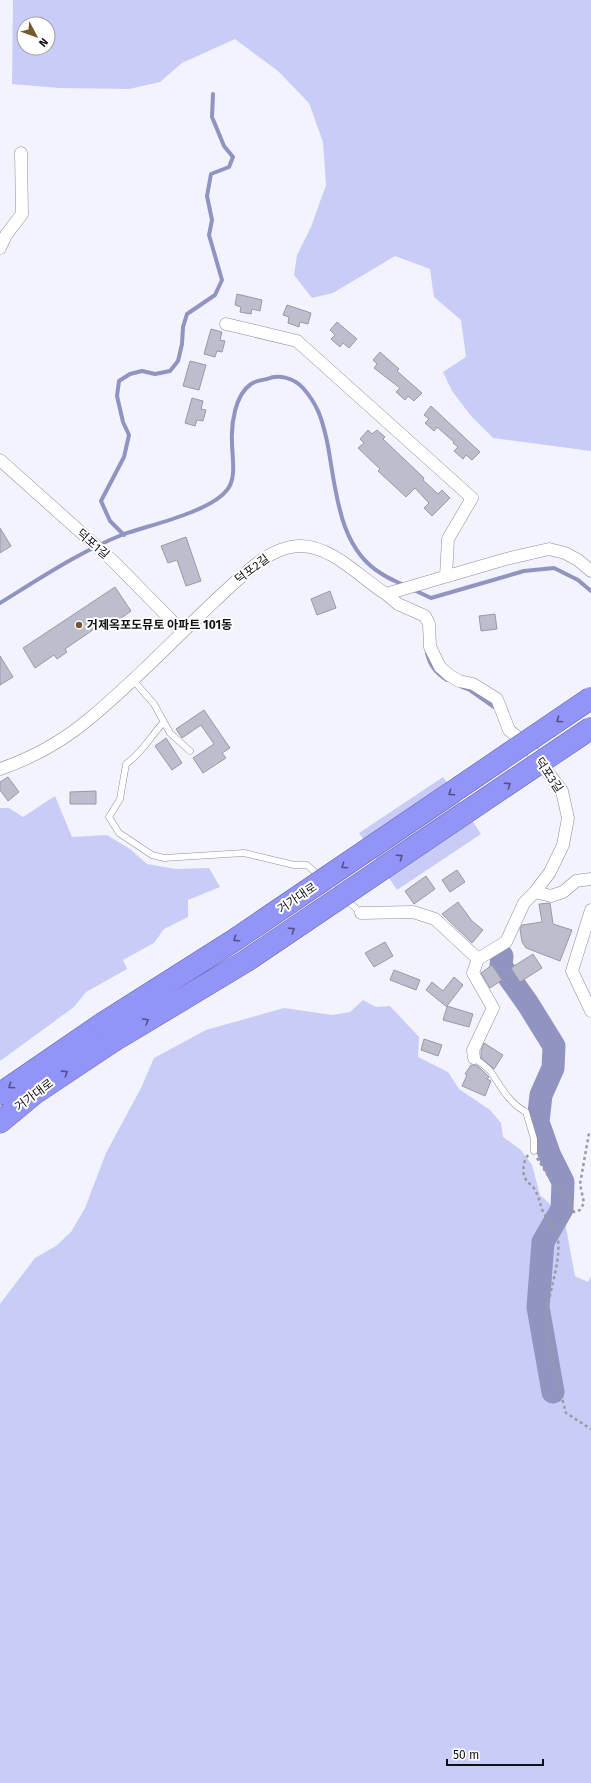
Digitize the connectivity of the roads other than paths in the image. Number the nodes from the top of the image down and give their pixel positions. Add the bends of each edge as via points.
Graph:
1 (21, 153) dead end
2 (0, 248) edge
3 (226, 324) dead end
4 (0, 460) edge
5 (591, 571) edge
6 (446, 576) junction
7 (386, 594) junction
8 (183, 632) junction
9 (133, 680) junction
10 (591, 698) edge
11 (163, 723) junction
12 (591, 728) edge
13 (190, 751) dead end
14 (0, 769) edge
15 (591, 879) edge
16 (535, 892) junction
17 (591, 910) edge
18 (361, 913) joint
19 (478, 959) junction
20 (591, 1011) edge
21 (107, 1033) junction
22 (474, 1058) joint
23 (0, 1094) edge
24 (0, 1122) edge
25 (534, 1151) road end

1 - 2 street via 22,214 6,235
3 - 6 street via 297,341 472,498 448,539
4 - 8 street, 덕포1길 via 113,561
5 - 6 street via 566,553 549,549
6 - 7 street
7 - 8 street, 덕포2길 via 324,550 301,546 286,548 259,562
7 - 16 street, 덕포3길 via 398,604 425,616 429,624 430,647 440,667 449,675 473,684 497,699 509,730 528,746 562,791 568,818 563,845 550,872
8 - 9 street, 덕포2길
9 - 11 lane via 154,704
9 - 14 street, 덕포2길 via 74,730 49,747
10 -> 21 highway, 거가대로, bridge via 233,941
11 - 13 lane
11 - 18 lane via 137,757 126,764 120,799 109,817 119,833 152,855 164,858 244,853 294,865 307,865
21 -> 12 highway, 거가대로, bridge via 246,961
15 - 16 street via 576,881 563,892 551,896
16 - 19 street, 덕포3길 via 524,903 506,942
17 - 20 street via 572,971
18 - 19 street via 413,912 435,919
19 - 22 street via 473,973 493,1008 473,1050
21 -> 23 highway, 거가대로
24 -> 21 highway, 거가대로
22 - 25 lane via 490,1071 500,1088 518,1108 526,1112 534,1139

